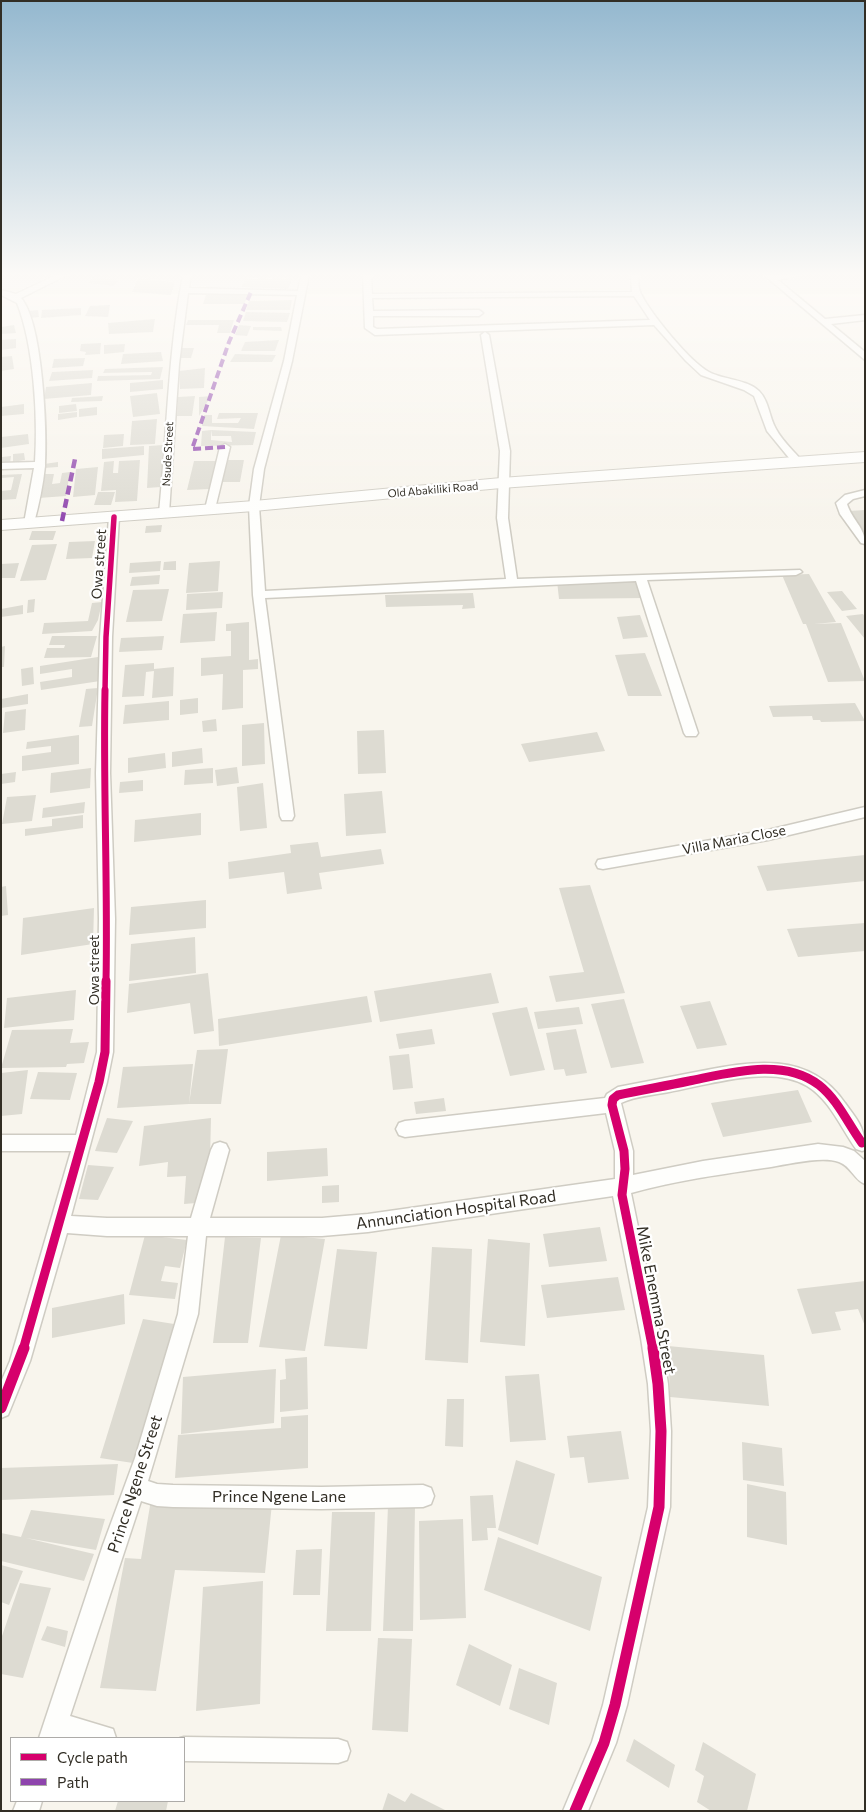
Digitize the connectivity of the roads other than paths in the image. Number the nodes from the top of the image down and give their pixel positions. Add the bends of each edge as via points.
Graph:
1 (33, 360) edge
2 (176, 360) edge
3 (288, 360) edge
4 (487, 360) edge
5 (692, 360) edge
6 (225, 447) dead end
7 (865, 457) edge
8 (798, 462) junction
9 (40, 465) junction
10 (1, 466) edge
11 (502, 483) junction
12 (865, 494) edge
13 (254, 506) junction
14 (210, 509) junction
15 (164, 513) junction
16 (114, 517) junction
17 (29, 523) junction
18 (1, 525) edge
19 (865, 541) edge
20 (796, 572) dead end
21 (641, 578) junction
22 (512, 583) junction
23 (259, 595) junction
24 (690, 733) dead end
25 (865, 812) edge
26 (287, 816) dead end
27 (603, 864) dead end
28 (612, 1105) junction
29 (405, 1129) dead end
30 (863, 1140) edge
31 (1, 1143) edge
32 (82, 1144) junction
33 (220, 1150) dead end
34 (847, 1157) junction
35 (865, 1176) edge
36 (624, 1186) junction
37 (60, 1224) junction
38 (198, 1226) junction
39 (1, 1408) edge
40 (136, 1488) junction
41 (423, 1496) dead end
42 (54, 1731) edge
43 (97, 1737) edge
44 (185, 1749) edge
45 (338, 1751) dead end
46 (576, 1811) edge

1 - 9 street
2 - 15 street, Nsude Street
3 - 13 street via 259,469
4 - 11 street via 505,452 506,469
5 - 8 street via 703,372 749,388 757,394 769,425
6 - 14 street
7 - 8 main road, Old Abakiliki Road
8 - 11 main road, Old Abakiliki Road
9 - 10 street
9 - 17 street
11 - 13 main road, Old Abakiliki Road
11 - 22 street via 502,512
12 - 19 street via 849,497 841,503
13 - 14 main road, Old Abakiliki Road
13 - 23 street
14 - 15 main road, Old Abakiliki Road
15 - 16 main road, Old Abakiliki Road
16 - 17 main road, Old Abakiliki Road
16 - 32 street, Owa street via 106,638 103,773 107,929 105,1052
17 - 18 main road, Old Abakiliki Road
20 - 21 street
21 - 22 street
21 - 24 street
22 - 23 street
23 - 26 street
25 - 27 street, Villa Maria Close via 768,834
28 - 29 street
28 - 30 street via 618,1095 762,1069 799,1076 820,1085
28 - 36 street, Mike Enemma Street via 624,1151
30 - 34 street
31 - 32 street
32 - 37 street, Owa street
33 - 38 street, Prince Ngene Street
34 - 35 street
34 - 36 street, Annunciation Hospital Road via 830,1152 809,1154 741,1163
36 - 38 street, Annunciation Hospital Road via 368,1223 322,1227
36 - 46 street, Mike Enemma Street via 622,1195 658,1384 661,1439 659,1507 615,1705 604,1743
37 - 38 street, Annunciation Hospital Road
37 - 39 street, Owa street via 20,1361
38 - 40 street, Prince Ngene Street via 188,1314
40 - 41 street, Prince Ngene Lane via 173,1496
40 - 42 street, Prince Ngene Street via 114,1545
42 - 43 street
44 - 45 street

